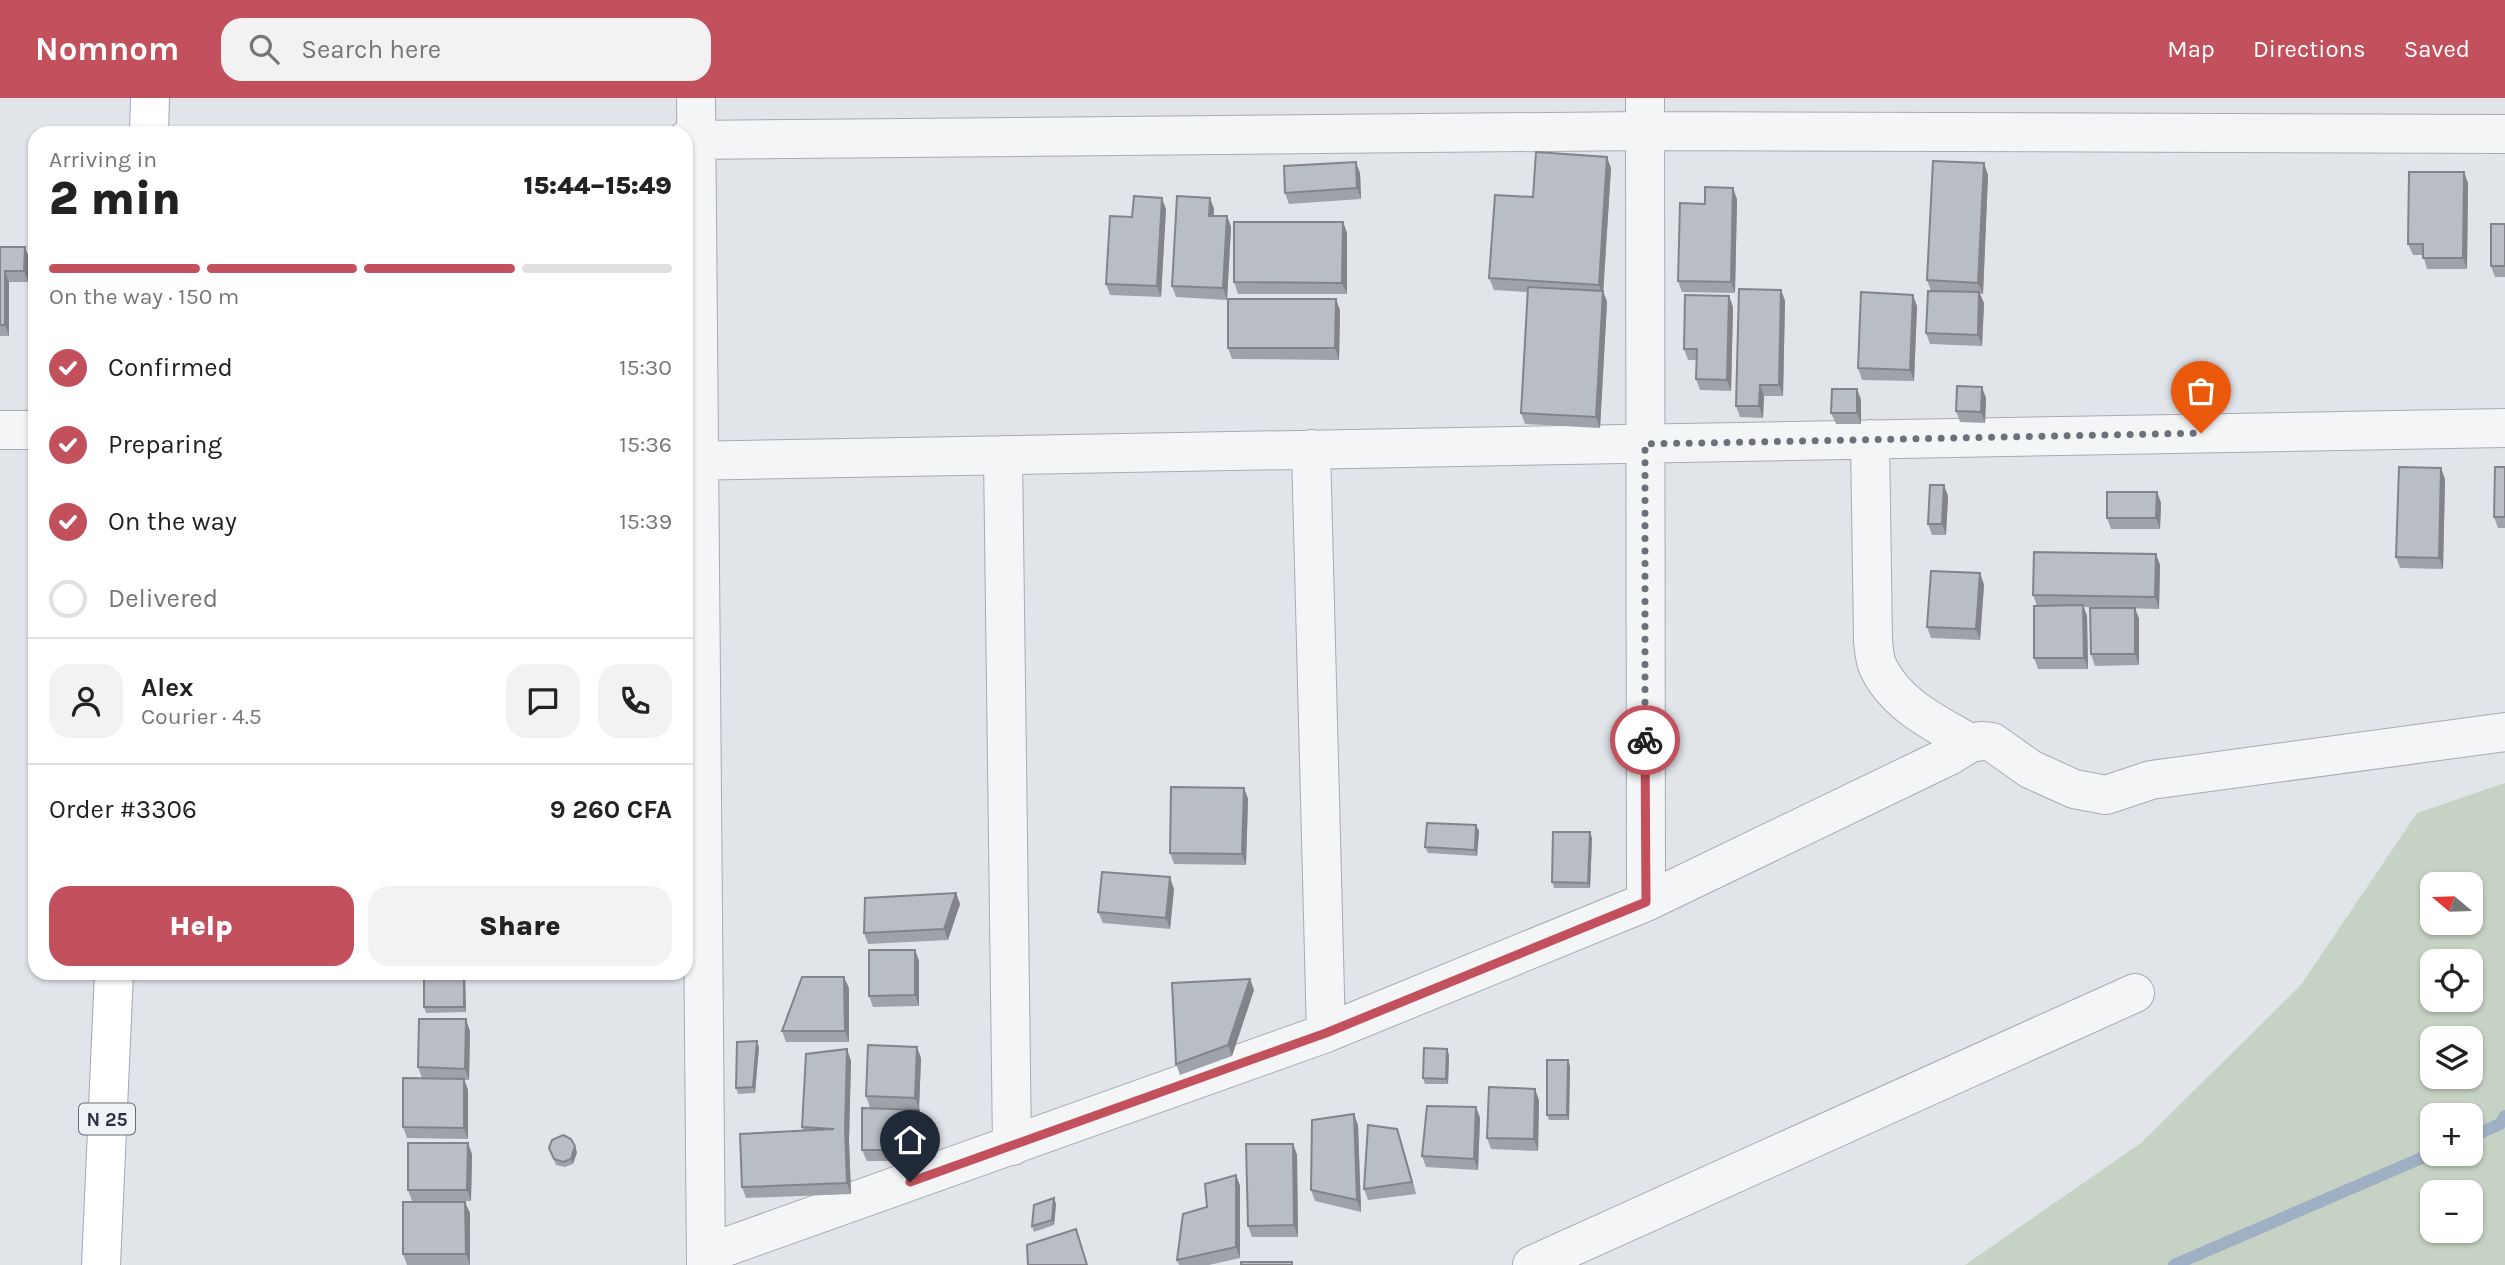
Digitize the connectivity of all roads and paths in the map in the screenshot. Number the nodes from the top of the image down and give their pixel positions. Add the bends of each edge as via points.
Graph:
1 (150, 98) edge
2 (696, 98) edge
3 (1645, 114) edge
4 (149, 126) edge
5 (693, 126) edge
6 (2505, 134) edge
7 (693, 140) edge
8 (2505, 428) edge
9 (0, 430) edge
10 (28, 430) edge
11 (1870, 439) junction
12 (1645, 444) junction
13 (1311, 449) junction
14 (1003, 455) junction
15 (693, 461) edge
16 (693, 518) edge
17 (2505, 732) edge
18 (1970, 743) junction
19 (1646, 902) junction
20 (114, 980) edge
21 (2135, 993) dead end
22 (1326, 1033) junction
23 (1012, 1146) junction
24 (706, 1260) edge
25 (101, 1265) edge
26 (1532, 1265) edge

1 - 4 main road
2 - 5 street
3 - 6 street
3 - 7 street
3 - 12 street
8 - 11 street
9 - 10 street
11 - 12 street
11 - 18 street via 1877,664 1888,685 1916,713
12 - 13 street
12 - 19 street
13 - 14 street
13 - 22 street
14 - 15 street
14 - 23 street
16 - 24 street
17 - 18 street via 2151,780 2106,795 2074,789 2030,769 1992,742
18 - 19 street
19 - 22 street
20 - 25 main road, N 25
21 - 26 street
22 - 23 street
23 - 24 street

